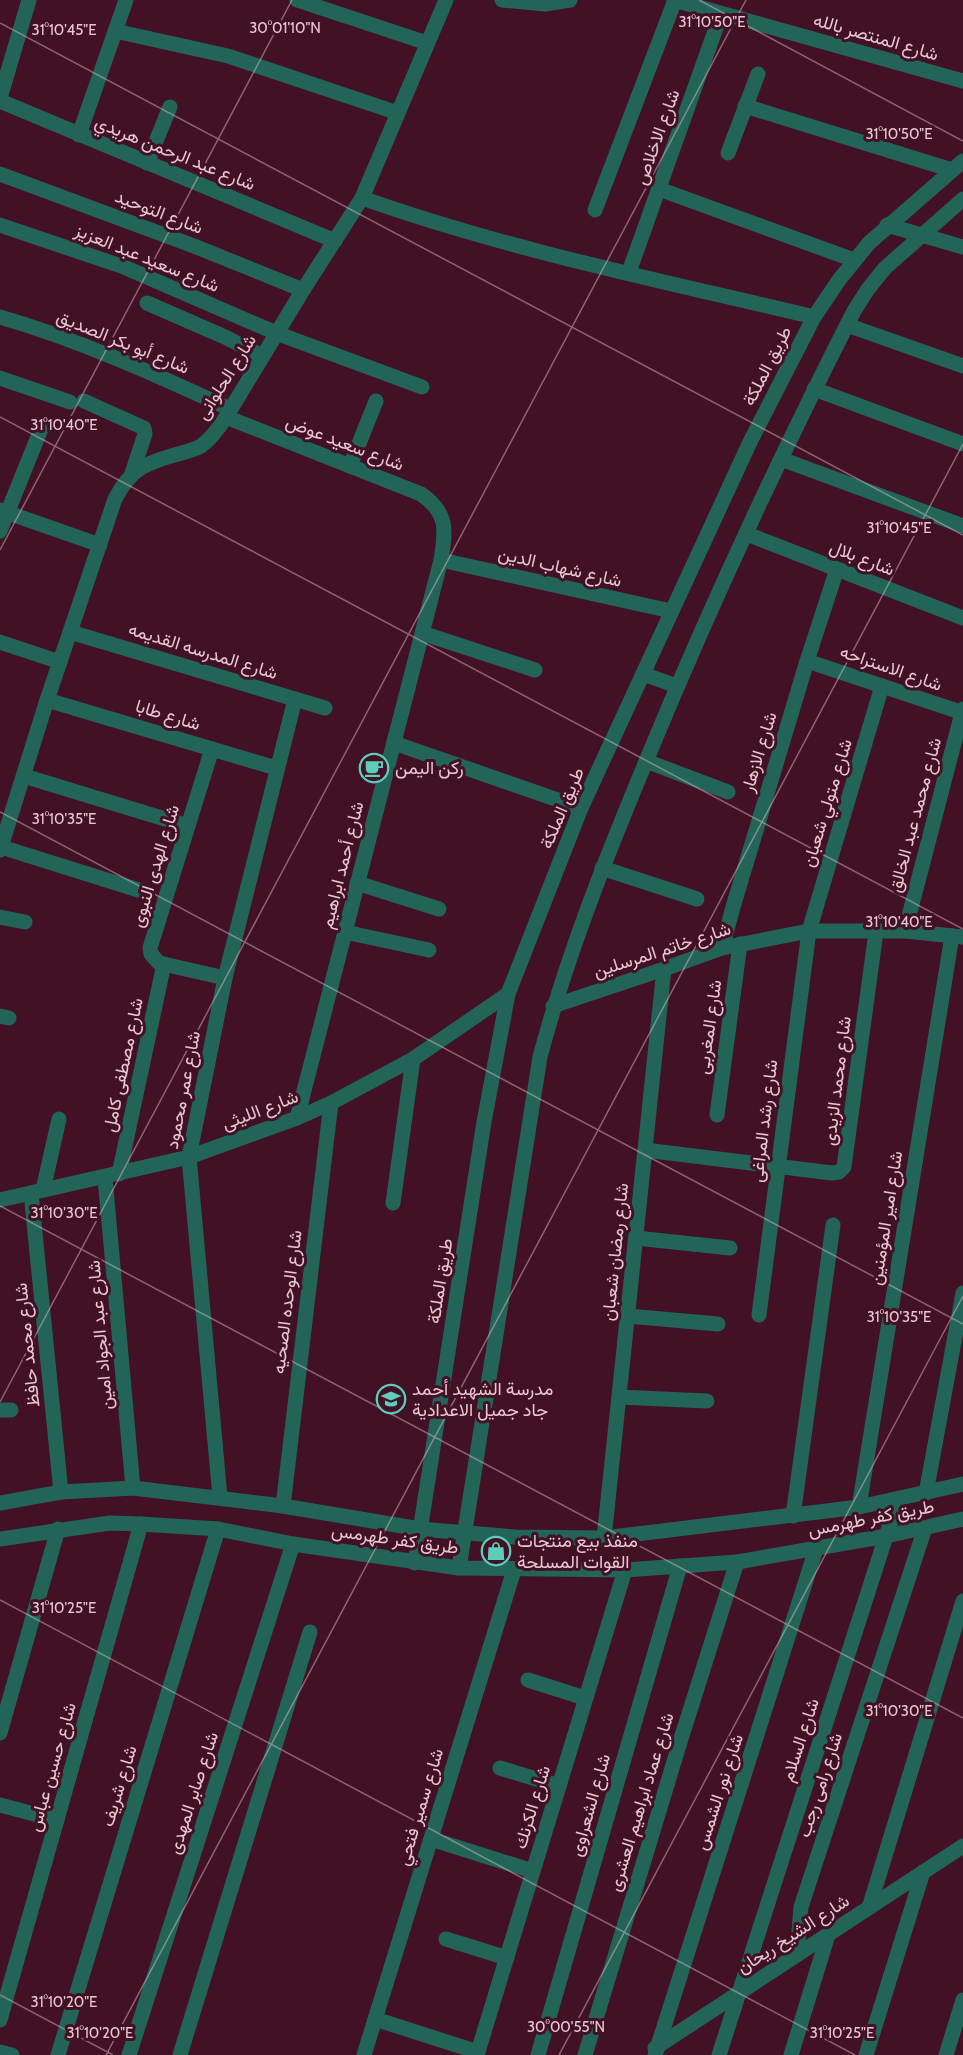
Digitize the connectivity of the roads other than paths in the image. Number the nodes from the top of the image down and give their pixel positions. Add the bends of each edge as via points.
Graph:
1 (29, 0) edge
2 (126, 0) edge
3 (297, 0) edge
4 (446, 0) edge
5 (502, 0) edge
6 (570, 0) edge
7 (674, 0) edge
8 (721, 14) junction
9 (115, 31) junction
10 (428, 43) junction
11 (758, 74) dead end
12 (963, 81) edge
13 (0, 100) edge
14 (745, 106) junction
15 (170, 107) dead end
16 (398, 112) junction
17 (79, 135) junction
18 (728, 153) dead end
19 (147, 163) junction
20 (957, 165) edge
21 (0, 174) edge
22 (659, 189) junction
23 (362, 198) junction
24 (963, 199) edge
25 (595, 210) dead end
26 (0, 225) edge
27 (888, 225) junction
28 (923, 236) junction
29 (335, 240) junction
30 (963, 247) edge
31 (854, 261) junction
32 (629, 273) junction
33 (303, 290) junction
34 (147, 303) dead end
35 (0, 317) edge
36 (814, 317) junction
37 (847, 325) junction
38 (276, 333) junction
39 (262, 356) junction
40 (963, 366) edge
41 (0, 378) edge
42 (422, 387) dead end
43 (814, 389) junction
44 (376, 401) dead end
45 (228, 413) junction
46 (41, 429) dead end
47 (963, 444) edge
48 (781, 459) junction
49 (350, 466) junction
50 (132, 473) junction
51 (3, 511) edge
52 (443, 516) joint
53 (963, 526) edge
54 (0, 531) edge
55 (747, 534) junction
56 (100, 545) junction
57 (441, 560) junction
58 (837, 569) junction
59 (671, 611) junction
60 (963, 618) edge
61 (70, 632) junction
62 (422, 633) junction
63 (0, 642) edge
64 (807, 660) junction
65 (60, 662) junction
66 (535, 670) dead end
67 (643, 674) junction
68 (677, 686) junction
69 (882, 686) junction
70 (295, 699) junction
71 (48, 700) junction
72 (325, 708) dead end
73 (963, 712) edge
74 (394, 743) junction
75 (212, 749) junction
76 (646, 761) junction
77 (276, 768) junction
78 (24, 777) junction
79 (728, 792) dead end
80 (581, 808) junction
81 (6, 813) edge
82 (188, 826) junction
83 (1, 848) edge
84 (602, 868) junction
85 (357, 883) junction
86 (148, 893) dead end
87 (697, 899) dead end
88 (439, 909) dead end
89 (0, 917) edge
90 (25, 922) dead end
91 (809, 931) junction
92 (904, 931) junction
93 (345, 932) junction
94 (876, 932) junction
95 (957, 937) edge
96 (740, 944) junction
97 (723, 948) junction
98 (429, 950) dead end
99 (164, 964) junction
100 (664, 969) junction
101 (225, 978) junction
102 (508, 994) junction
103 (553, 1006) junction
104 (413, 1059) junction
105 (331, 1103) junction
106 (717, 1115) dead end
107 (297, 1118) junction
108 (59, 1119) dead end
109 (645, 1150) junction
110 (189, 1157) junction
111 (778, 1166) junction
112 (112, 1176) junction
113 (37, 1192) junction
114 (0, 1200) edge
115 (393, 1203) dead end
116 (833, 1225) dead end
117 (636, 1238) junction
118 (730, 1248) dead end
119 (963, 1293) edge
120 (759, 1315) dead end
121 (628, 1316) junction
122 (718, 1324) dead end
123 (619, 1397) junction
124 (707, 1401) dead end
125 (963, 1484) edge
126 (133, 1488) junction
127 (61, 1492) junction
128 (926, 1493) junction
129 (220, 1497) junction
130 (898, 1499) junction
131 (0, 1503) edge
132 (283, 1506) junction
133 (860, 1507) junction
134 (793, 1516) junction
135 (963, 1519) edge
136 (141, 1524) junction
137 (925, 1528) junction
138 (218, 1529) junction
139 (420, 1529) junction
140 (58, 1530) junction
141 (463, 1533) junction
142 (886, 1536) junction
143 (604, 1538) junction
144 (0, 1539) edge
145 (293, 1544) junction
146 (816, 1549) junction
147 (737, 1562) junction
148 (416, 1563) junction
149 (680, 1566) junction
150 (459, 1568) junction
151 (514, 1570) junction
152 (625, 1570) junction
153 (963, 1601) edge
154 (310, 1632) dead end
155 (528, 1680) dead end
156 (585, 1698) junction
157 (0, 1733) edge
158 (500, 1768) dead end
159 (559, 1786) junction
160 (0, 1805) edge
161 (57, 1821) junction
162 (431, 1839) junction
163 (963, 1846) edge
164 (533, 1870) junction
165 (923, 1872) junction
166 (869, 1908) junction
167 (828, 1935) junction
168 (446, 1939) dead end
169 (797, 1955) junction
170 (507, 1958) junction
171 (738, 1993) junction
172 (963, 2000) edge
173 (375, 2019) junction
174 (0, 2020) edge
175 (0, 2052) edge
176 (653, 2052) edge
177 (478, 2053) edge
178 (12, 2055) edge
179 (58, 2055) edge
180 (129, 2055) edge
181 (180, 2055) edge
182 (364, 2055) edge
183 (538, 2055) edge
184 (585, 2055) edge
185 (718, 2055) edge
186 (791, 2055) edge
187 (866, 2055) edge
188 (946, 2055) edge

1 - 13 street
2 - 9 street
3 - 10 street
4 - 10 street, شارع الحلوانى
5 - 6 street via 545,4
7 - 8 street, شارع المنتصر بالله
7 - 25 street
8 - 12 street, شارع المنتصر بالله
8 - 22 street, شارع الاخلاص
9 - 16 street via 228,56
9 - 17 street
10 - 16 street, شارع الحلوانى
11 - 14 street
13 - 17 street, شارع عبد الرحمن هريدي
14 - 18 street
14 - 20 street
15 - 19 street
16 - 23 street, شارع الحلوانى
17 - 19 street, شارع عبد الرحمن هريدي
19 - 29 street, شارع عبد الرحمن هريدي
20 - 27 street, طريق الملكة
21 - 33 street, شارع التوحيد
22 - 31 street
22 - 32 street, شارع الاخلاص
23 - 29 street, شارع الحلوانى
23 - 32 street via 431,222
24 - 28 street
26 - 38 street, شارع سعيد عبد العزيز via 124,267
27 - 28 street
27 - 31 street, طريق الملكة
28 - 30 street
28 - 37 street via 885,268
29 - 33 street, شارع الحلوانى
31 - 36 street, طريق الملكة
32 - 36 street
33 - 38 street, شارع الحلوانى
34 - 39 street
35 - 45 street, شارع أبو بكر الصديق via 157,375
36 - 59 street, طريق الملكة
37 - 40 street
37 - 43 street
38 - 39 street, شارع الحلوانى
38 - 42 street, شارع سعيد عبد العزيز
39 - 45 street, شارع الحلوانى
41 - 50 street via 144,428
43 - 47 street
43 - 48 street
44 - 49 street
45 - 49 street, شارع سعيد عوض
45 - 50 street, شارع الحلوانى via 216,432 200,446 151,461
46 - 51 street
48 - 53 street
48 - 55 street
49 - 52 street, شارع سعيد عوض via 421,494
50 - 56 street, شارع الحلوانى via 115,499
51 - 54 street
51 - 56 street
52 - 57 street, شارع أحمد ابراهيم
55 - 58 street, شارع بلال
55 - 68 street
56 - 61 street, شارع الحلوانى
57 - 59 street, شارع شهاب الدين
57 - 62 street, شارع أحمد ابراهيم
58 - 60 street, شارع بلال
58 - 64 street, شارع الازهار
59 - 67 street, طريق الملكة
61 - 65 street, شارع الحلوانى
61 - 70 street, شارع المدرسه القديمه
62 - 66 street
62 - 74 street, شارع أحمد ابراهيم
63 - 65 street
64 - 69 street, شارع الاستراحه
64 - 97 street, شارع الازهار
65 - 71 street, شارع الحلوانى
67 - 68 street
67 - 80 street, طريق الملكة
68 - 76 street
69 - 73 street, شارع الاستراحه
69 - 91 street, شارع متولي شعبان
70 - 72 street, شارع المدرسه القديمه
70 - 77 street, شارع عمر محمود
71 - 75 street, شارع طابا
71 - 78 street, شارع الحلوانى
73 - 92 street, شارع محمد عبد الخالق
74 - 80 street
74 - 85 street, شارع أحمد ابراهيم
75 - 77 street, شارع طابا
75 - 82 street, شارع الهدى النبوى
76 - 79 street
76 - 84 street
77 - 101 street, شارع عمر محمود
78 - 81 street, شارع الحلوانى
78 - 82 street
80 - 102 street, طريق الملكة
81 - 83 street, شارع الحلوانى
82 - 99 street, شارع الهدى النبوى via 150,948 154,959
83 - 86 street
84 - 87 street
84 - 103 street
85 - 88 street
85 - 93 street, شارع أحمد ابراهيم
89 - 90 street
91 - 94 street, شارع خاتم المرسلين
91 - 96 street, شارع خاتم المرسلين
91 - 111 street, شارع رشد المراغى
92 - 94 street, شارع خاتم المرسلين
92 - 95 street, شارع خاتم المرسلين
93 - 98 street
93 - 107 street, شارع أحمد ابراهيم
94 - 111 street, شارع محمد الزيدى via 844,1167 832,1173
95 - 133 street, شارع امير المؤمنين
96 - 97 street, شارع خاتم المرسلين
96 - 106 street, شارع المغربى
97 - 100 street, شارع خاتم المرسلين
99 - 101 street
99 - 112 street, شارع مصطفى كامل
100 - 103 street, شارع خاتم المرسلين
100 - 109 street, شارع رمضان شعبان
101 - 110 street, شارع عمر محمود
102 - 104 street, شارع الليثى
102 - 139 street, طريق الملكة
103 - 141 street via 530,1115
104 - 105 street, شارع الليثى
104 - 115 street
105 - 107 street, شارع الليثى
105 - 132 street, شارع الوحده الصحيه
107 - 110 street, شارع الليثى
108 - 113 street, شارع محمد حافظ
109 - 111 street
109 - 117 street, شارع رمضان شعبان
110 - 112 street, شارع الليثى
110 - 129 street, شارع عمر محمود
111 - 120 street, شارع رشد المراغى
112 - 113 street, شارع الليثى
112 - 126 street, شارع عبد الجواد امين
113 - 114 street, شارع الليثى
113 - 127 street, شارع محمد حافظ
116 - 134 street
117 - 118 street
117 - 121 street, شارع رمضان شعبان
119 - 128 street
121 - 122 street
121 - 123 street, شارع رمضان شعبان
123 - 124 street
123 - 143 street, شارع رمضان شعبان
125 - 128 street, طريق كفر طهرمس
126 - 127 street, طريق كفر طهرمس
126 - 129 street, طريق كفر طهرمس
127 - 131 street, طريق كفر طهرمس
128 - 130 street, طريق كفر طهرمس
129 - 132 street, طريق كفر طهرمس
130 - 133 street, طريق كفر طهرمس
130 - 142 street, شارع السلام
132 - 139 street, طريق كفر طهرمس
133 - 134 street, طريق كفر طهرمس
134 - 143 street, طريق كفر طهرمس
135 - 137 street, طريق كفر طهرمس
136 - 138 street, طريق كفر طهرمس
136 - 140 street, طريق كفر طهرمس via 111,1523
136 - 161 street, شارع حسين عباس
137 - 142 street, طريق كفر طهرمس
137 - 169 street, شارع رامى رجب via 801,1906
138 - 145 street, طريق كفر طهرمس
138 - 179 street, شارع شريف
139 - 141 street, طريق كفر طهرمس
139 - 148 street, طريق الملكة
140 - 144 street, طريق كفر طهرمس
140 - 157 street
141 - 143 street, طريق كفر طهرمس
141 - 150 street
142 - 146 street, طريق كفر طهرمس
142 - 171 street, شارع السلام
145 - 148 street, طريق كفر طهرمس
145 - 180 street, شارع صابر المهدى
146 - 147 street, طريق كفر طهرمس
146 - 176 street, شارع نور الشمس
147 - 149 street, طريق كفر طهرمس
147 - 184 street, شارع عماد ابراهيم العشرى
148 - 150 street, طريق كفر طهرمس
149 - 152 street, طريق كفر طهرمس
149 - 183 street, شارع الشعراوى
150 - 151 street, طريق كفر طهرمس
151 - 152 street, طريق كفر طهرمس
151 - 162 street, شارع سمير فتحي
152 - 156 street, شارع الكرنك
153 - 166 street
154 - 181 street
155 - 156 street
156 - 159 street, شارع الكرنك
158 - 159 street
159 - 164 street, شارع الكرنك
160 - 161 street
161 - 174 street, شارع حسين عباس
162 - 164 street
162 - 173 street, شارع سمير فتحي
163 - 165 street, شارع الشيخ ريحان
164 - 170 street, شارع الكرنك
165 - 166 street, شارع الشيخ ريحان
165 - 187 street
166 - 167 street, شارع الشيخ ريحان
167 - 169 street, شارع الشيخ ريحان
167 - 186 street
168 - 170 street
169 - 171 street, شارع الشيخ ريحان
170 - 177 street, شارع الكرنك
171 - 176 street, شارع الشيخ ريحان
171 - 185 street, شارع السلام
172 - 188 street
173 - 177 street
173 - 182 street, شارع سمير فتحي
175 - 178 street

